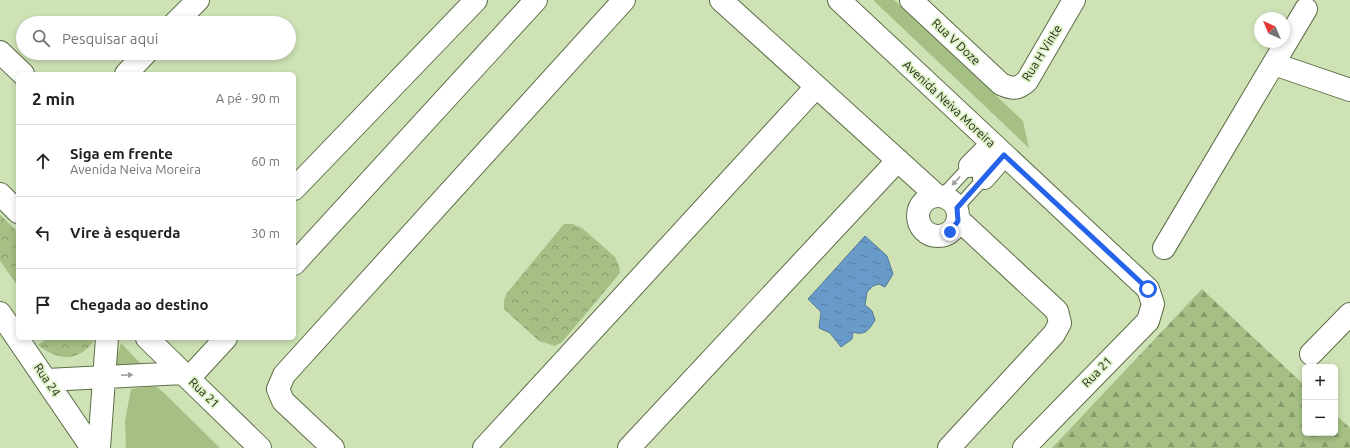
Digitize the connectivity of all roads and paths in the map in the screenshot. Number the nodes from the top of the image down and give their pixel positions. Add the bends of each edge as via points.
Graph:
1 (198, 0) edge
2 (476, 0) edge
3 (536, 0) edge
4 (624, 0) edge
5 (721, 0) edge
6 (839, 0) edge
7 (910, 0) edge
8 (1074, 0) edge
9 (1306, 9) dead end
10 (182, 16) edge
11 (0, 52) edge
12 (139, 60) edge
13 (1274, 64) junction
14 (21, 72) edge
15 (128, 72) edge
16 (1000, 84) joint
17 (816, 87) junction
18 (1350, 90) edge
19 (998, 149) junction
20 (898, 160) junction
21 (977, 172) junction
22 (296, 187) edge
23 (0, 194) edge
24 (948, 205) junction
25 (16, 210) edge
26 (1164, 248) dead end
27 (296, 262) edge
28 (1148, 289) joint
29 (0, 312) edge
30 (1350, 314) edge
31 (16, 335) edge
32 (19, 340) edge
33 (106, 340) edge
34 (149, 340) edge
35 (224, 340) edge
36 (1311, 354) dead end
37 (104, 376) junction
38 (186, 376) junction
39 (47, 380) junction
40 (92, 448) edge
41 (99, 448) edge
42 (260, 448) edge
43 (333, 448) edge
44 (484, 448) edge
45 (629, 448) edge
46 (949, 448) edge
47 (1024, 448) edge

1 - 10 street
2 - 22 street
3 - 27 street
4 - 43 street via 284,375 278,389 283,401
5 - 17 street
6 - 19 street, Avenida Neiva Moreira
7 - 16 street, Rua V Doze
8 - 16 street, Rua H Vinte via 1027,81 1019,88 1012,89
9 - 13 street
11 - 14 street
12 - 15 street
13 - 18 street
13 - 26 street
17 - 20 street
17 - 44 street
19 - 21 street
19 - 28 street, Avenida Neiva Moreira
20 - 24 street
20 - 45 street
21 -> 24 lane
21 - 24 lane
23 - 25 street
24 - 46 street via 1057,311 1060,323 1054,334
28 - 47 street, Rua 21 via 1153,304 1148,321
29 - 31 street, Rua 24
30 - 36 street
32 - 39 street, Rua 24
33 - 37 street
34 - 38 street, Rua 21
35 - 38 street
37 -> 38 street
37 - 39 street
37 - 41 street
38 - 42 street, Rua 21
39 - 40 street, Rua 24

